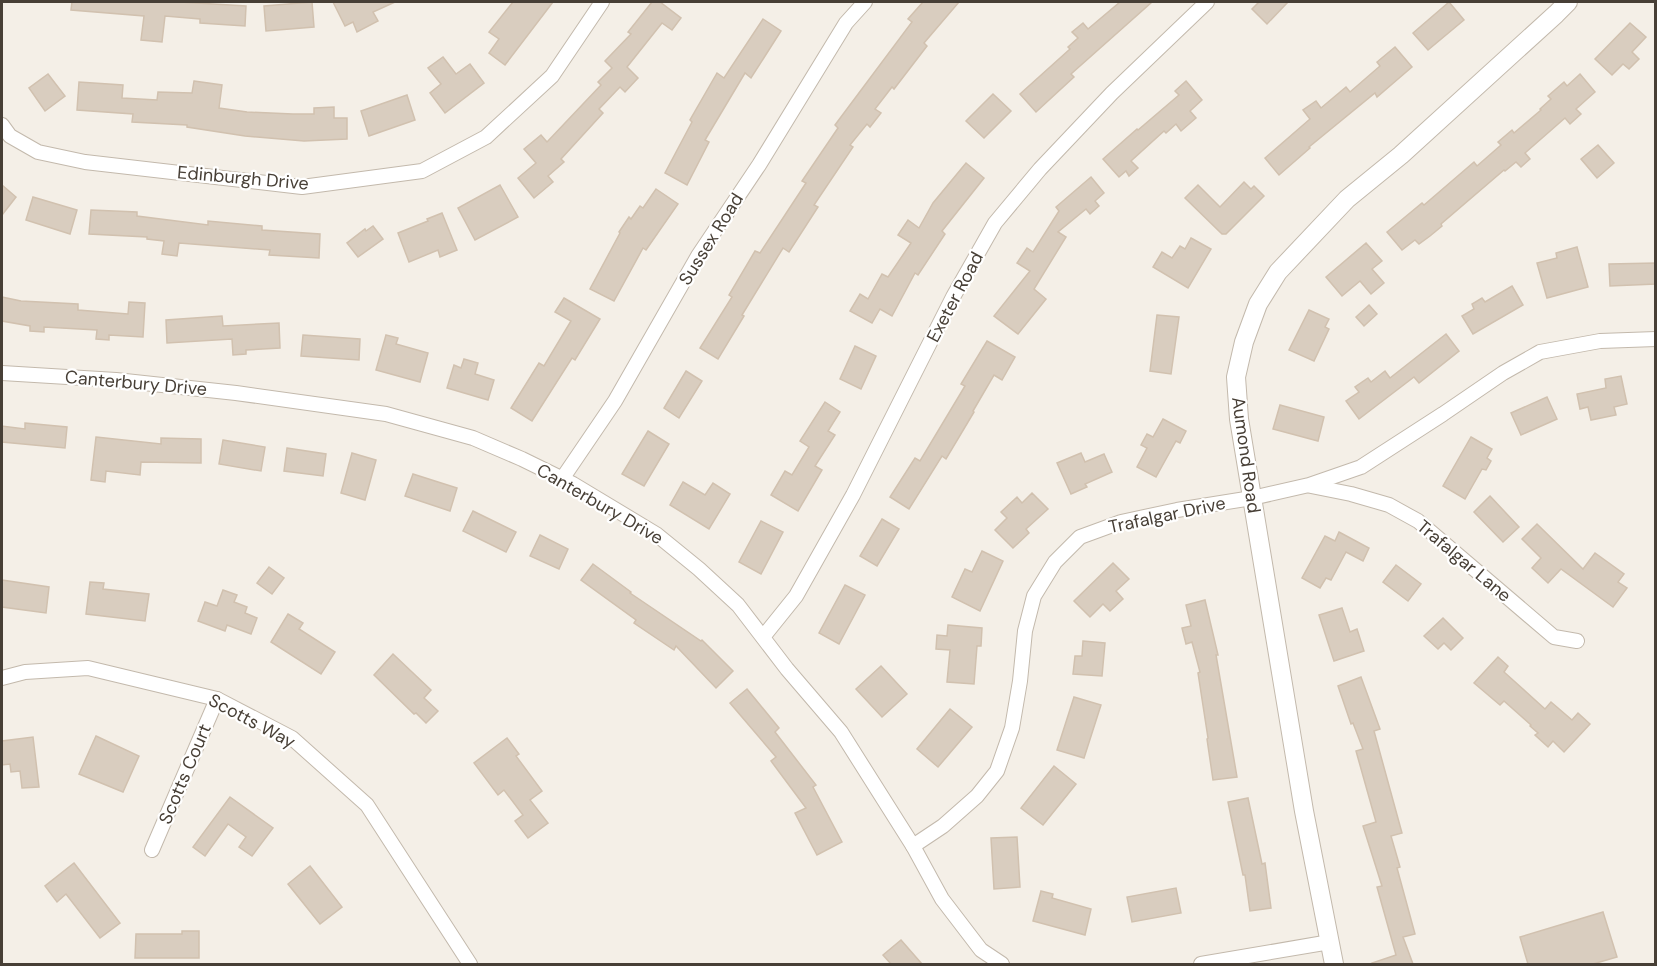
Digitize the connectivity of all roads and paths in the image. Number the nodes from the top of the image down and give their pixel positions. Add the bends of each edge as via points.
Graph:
1 (602, 2) edge
2 (865, 2) edge
3 (1207, 2) edge
4 (1568, 2) edge
5 (2, 125) edge
6 (1656, 339) edge
7 (2, 373) edge
8 (561, 479) junction
9 (1308, 486) junction
10 (1252, 498) junction
11 (763, 638) junction
12 (1577, 641) dead end
13 (2, 678) edge
14 (217, 699) junction
15 (913, 846) junction
16 (152, 850) dead end
17 (1330, 942) junction
18 (470, 964) edge
19 (1002, 964) edge
20 (1201, 964) edge
21 (1334, 964) edge

1 - 5 street, Edinburgh Drive via 552,76 486,137 422,171 302,188 76,160 38,152 10,136
2 - 8 street, Sussex Road via 846,22 698,256 615,401
3 - 11 street, Exeter Road via 1112,93 995,223 953,297 854,495 796,596
4 - 10 street, Aumond Road via 1401,155 1347,199 1278,272 1258,304 1236,377
6 - 9 street, Trafalgar Drive via 1600,341 1540,352 1503,372 1361,468
7 - 8 street, Canterbury Drive via 116,380 386,414 473,438
8 - 11 street, Canterbury Drive via 656,534 738,605
9 - 10 street, Trafalgar Drive
9 - 12 street, Trafalgar Lane via 1389,505 1418,521 1554,638
10 - 15 street, Trafalgar Drive via 1121,522 1080,537 1055,562 1034,596 1024,631 1012,728 997,771 977,796
10 - 17 street, Aumond Road
11 - 15 street, Canterbury Drive via 841,732
13 - 14 street, Scotts Way via 25,672 88,668
14 - 16 street, Scotts Court
14 - 18 street, Scotts Way via 292,738 367,805
15 - 19 street, Canterbury Drive via 942,899 981,950
17 - 20 street
17 - 21 street, Aumond Road

